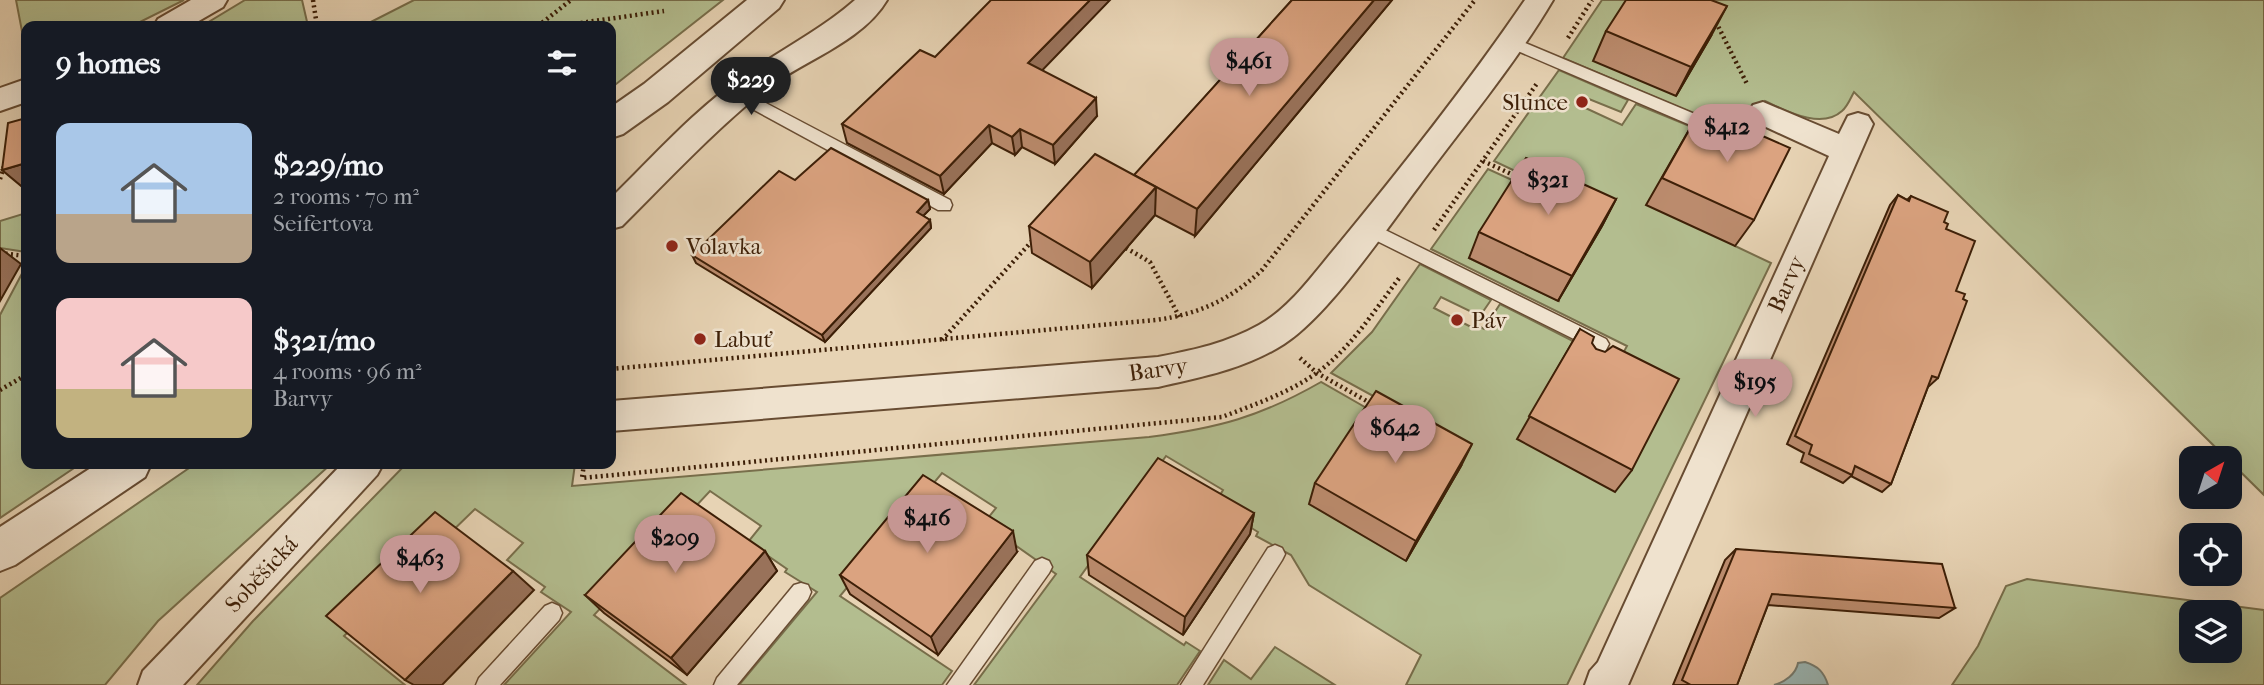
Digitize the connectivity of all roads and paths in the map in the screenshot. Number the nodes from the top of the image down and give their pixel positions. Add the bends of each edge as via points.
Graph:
1 (213, 0) edge
2 (313, 0) edge
3 (571, 0) edge
4 (768, 0) edge
5 (873, 0) edge
6 (1475, 0) edge
7 (1539, 0) edge
8 (664, 11) dead end
9 (1710, 12) edge
10 (176, 21) edge
11 (316, 21) edge
12 (544, 21) edge
13 (594, 21) edge
14 (1511, 42) junction
15 (21, 92) edge
16 (739, 95) junction
17 (0, 100) edge
18 (1763, 113) joint
19 (616, 121) edge
20 (1718, 130) edge
21 (8, 156) edge
22 (1483, 161) dead end
23 (0, 179) edge
24 (1525, 180) edge
25 (944, 205) dead end
26 (616, 212) edge
27 (1369, 229) junction
28 (1040, 232) edge
29 (1126, 248) edge
30 (0, 253) edge
31 (21, 255) edge
32 (1180, 317) junction
33 (1273, 334) junction
34 (942, 340) junction
35 (1589, 366) edge
36 (616, 369) edge
37 (21, 378) edge
38 (0, 390) edge
39 (1376, 406) edge
40 (616, 416) edge
41 (123, 469) edge
42 (360, 469) edge
43 (0, 551) edge
44 (1275, 554) dead end
45 (1042, 567) dead end
46 (801, 592) dead end
47 (552, 613) dead end
48 (157, 685) edge
49 (486, 685) edge
50 (724, 685) edge
51 (957, 685) edge
52 (1191, 685) edge
53 (1604, 685) edge

1 - 10 street
2 - 11 path
3 - 12 path
4 - 19 street
5 - 16 street via 844,26
6 - 32 path via 1262,270 1242,290 1210,309
7 - 14 street, Barvy
8 - 13 path
9 - 18 path
14 - 20 lane
14 - 27 street, Barvy
15 - 17 street
16 - 25 lane
16 - 26 street
18 - 53 street, Barvy via 1852,137 1674,539
21 - 23 path
22 - 24 path
27 - 33 street, Barvy via 1310,301
27 - 35 lane via 1600,344
28 - 34 path
29 - 32 path via 1150,262
30 - 31 path
32 - 34 path
33 - 39 path via 1317,373
33 - 40 street, Barvy via 1223,358 1158,372
34 - 36 path
37 - 38 path
41 - 43 street
42 - 48 street, Soběšická
44 - 52 lane
45 - 51 lane
46 - 50 lane
47 - 49 lane

